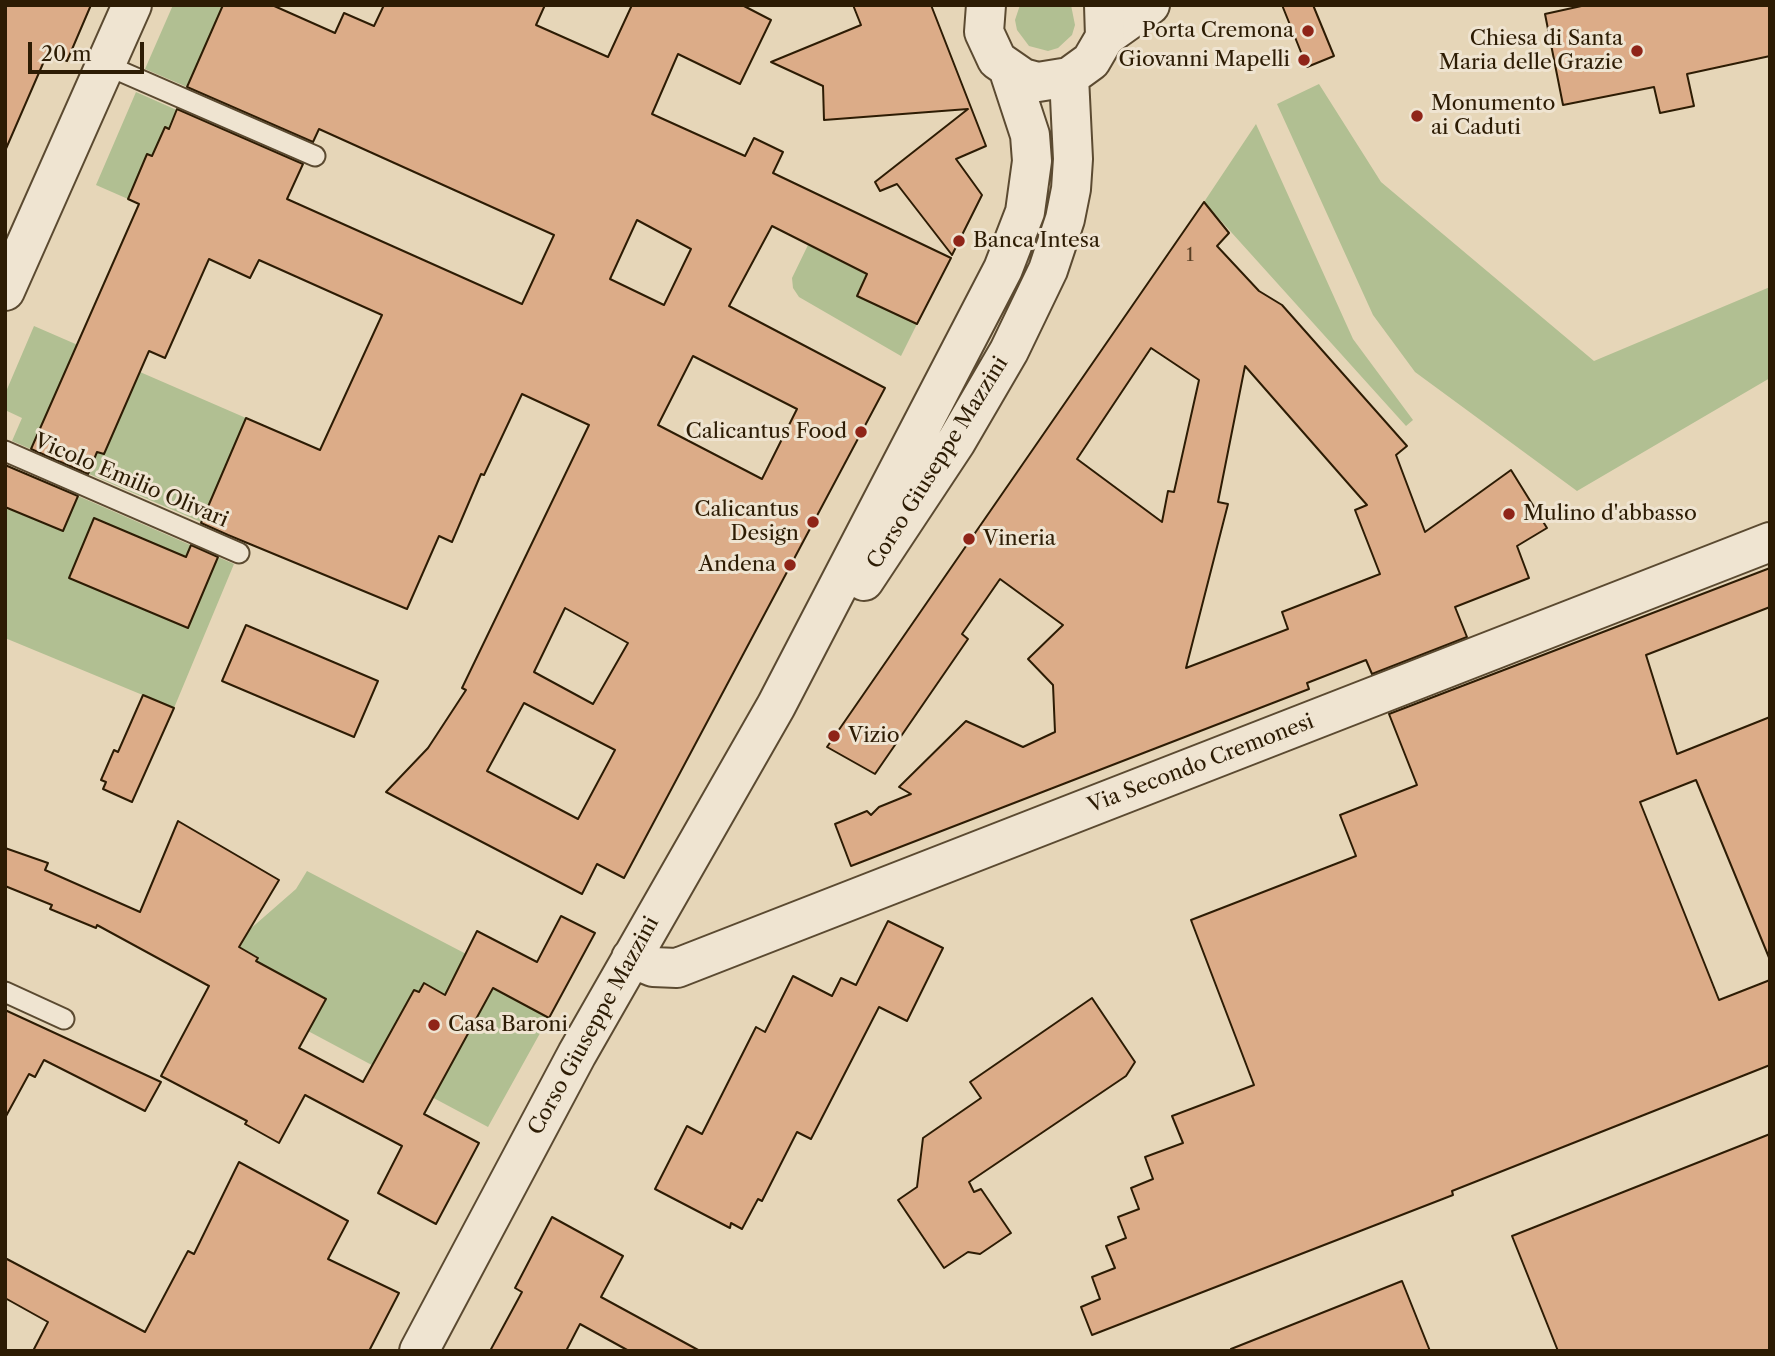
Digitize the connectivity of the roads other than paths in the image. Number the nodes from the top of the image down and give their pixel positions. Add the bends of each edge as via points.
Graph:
1 (132, 5) edge
2 (1150, 5) edge
3 (983, 9) edge
4 (1105, 21) edge
5 (106, 65) junction
6 (1009, 71) junction
7 (1069, 77) junction
8 (315, 156) dead end
9 (5, 291) edge
10 (5, 451) edge
11 (1770, 542) edge
12 (239, 553) dead end
13 (776, 706) junction
14 (631, 958) junction
15 (5, 992) edge
16 (64, 1019) dead end
17 (419, 1351) edge

1 - 5 street
2 - 4 street
3 - 6 street, Corso Giuseppe Mazzini via 989,47
4 - 7 street via 1091,61
5 - 8 lane
5 - 9 street
6 - 7 street via 1038,82
6 - 13 street, Corso Giuseppe Mazzini via 1030,135 1032,161 1016,239 973,331
7 - 13 street, Corso Giuseppe Mazzini via 1071,189 1048,270 957,442
10 - 12 lane, Vicolo Emilio Olivari
11 - 14 street, Via Secondo Cremonesi via 677,968 653,967
13 - 14 street, Corso Giuseppe Mazzini
14 - 17 street, Corso Giuseppe Mazzini
15 - 16 lane

